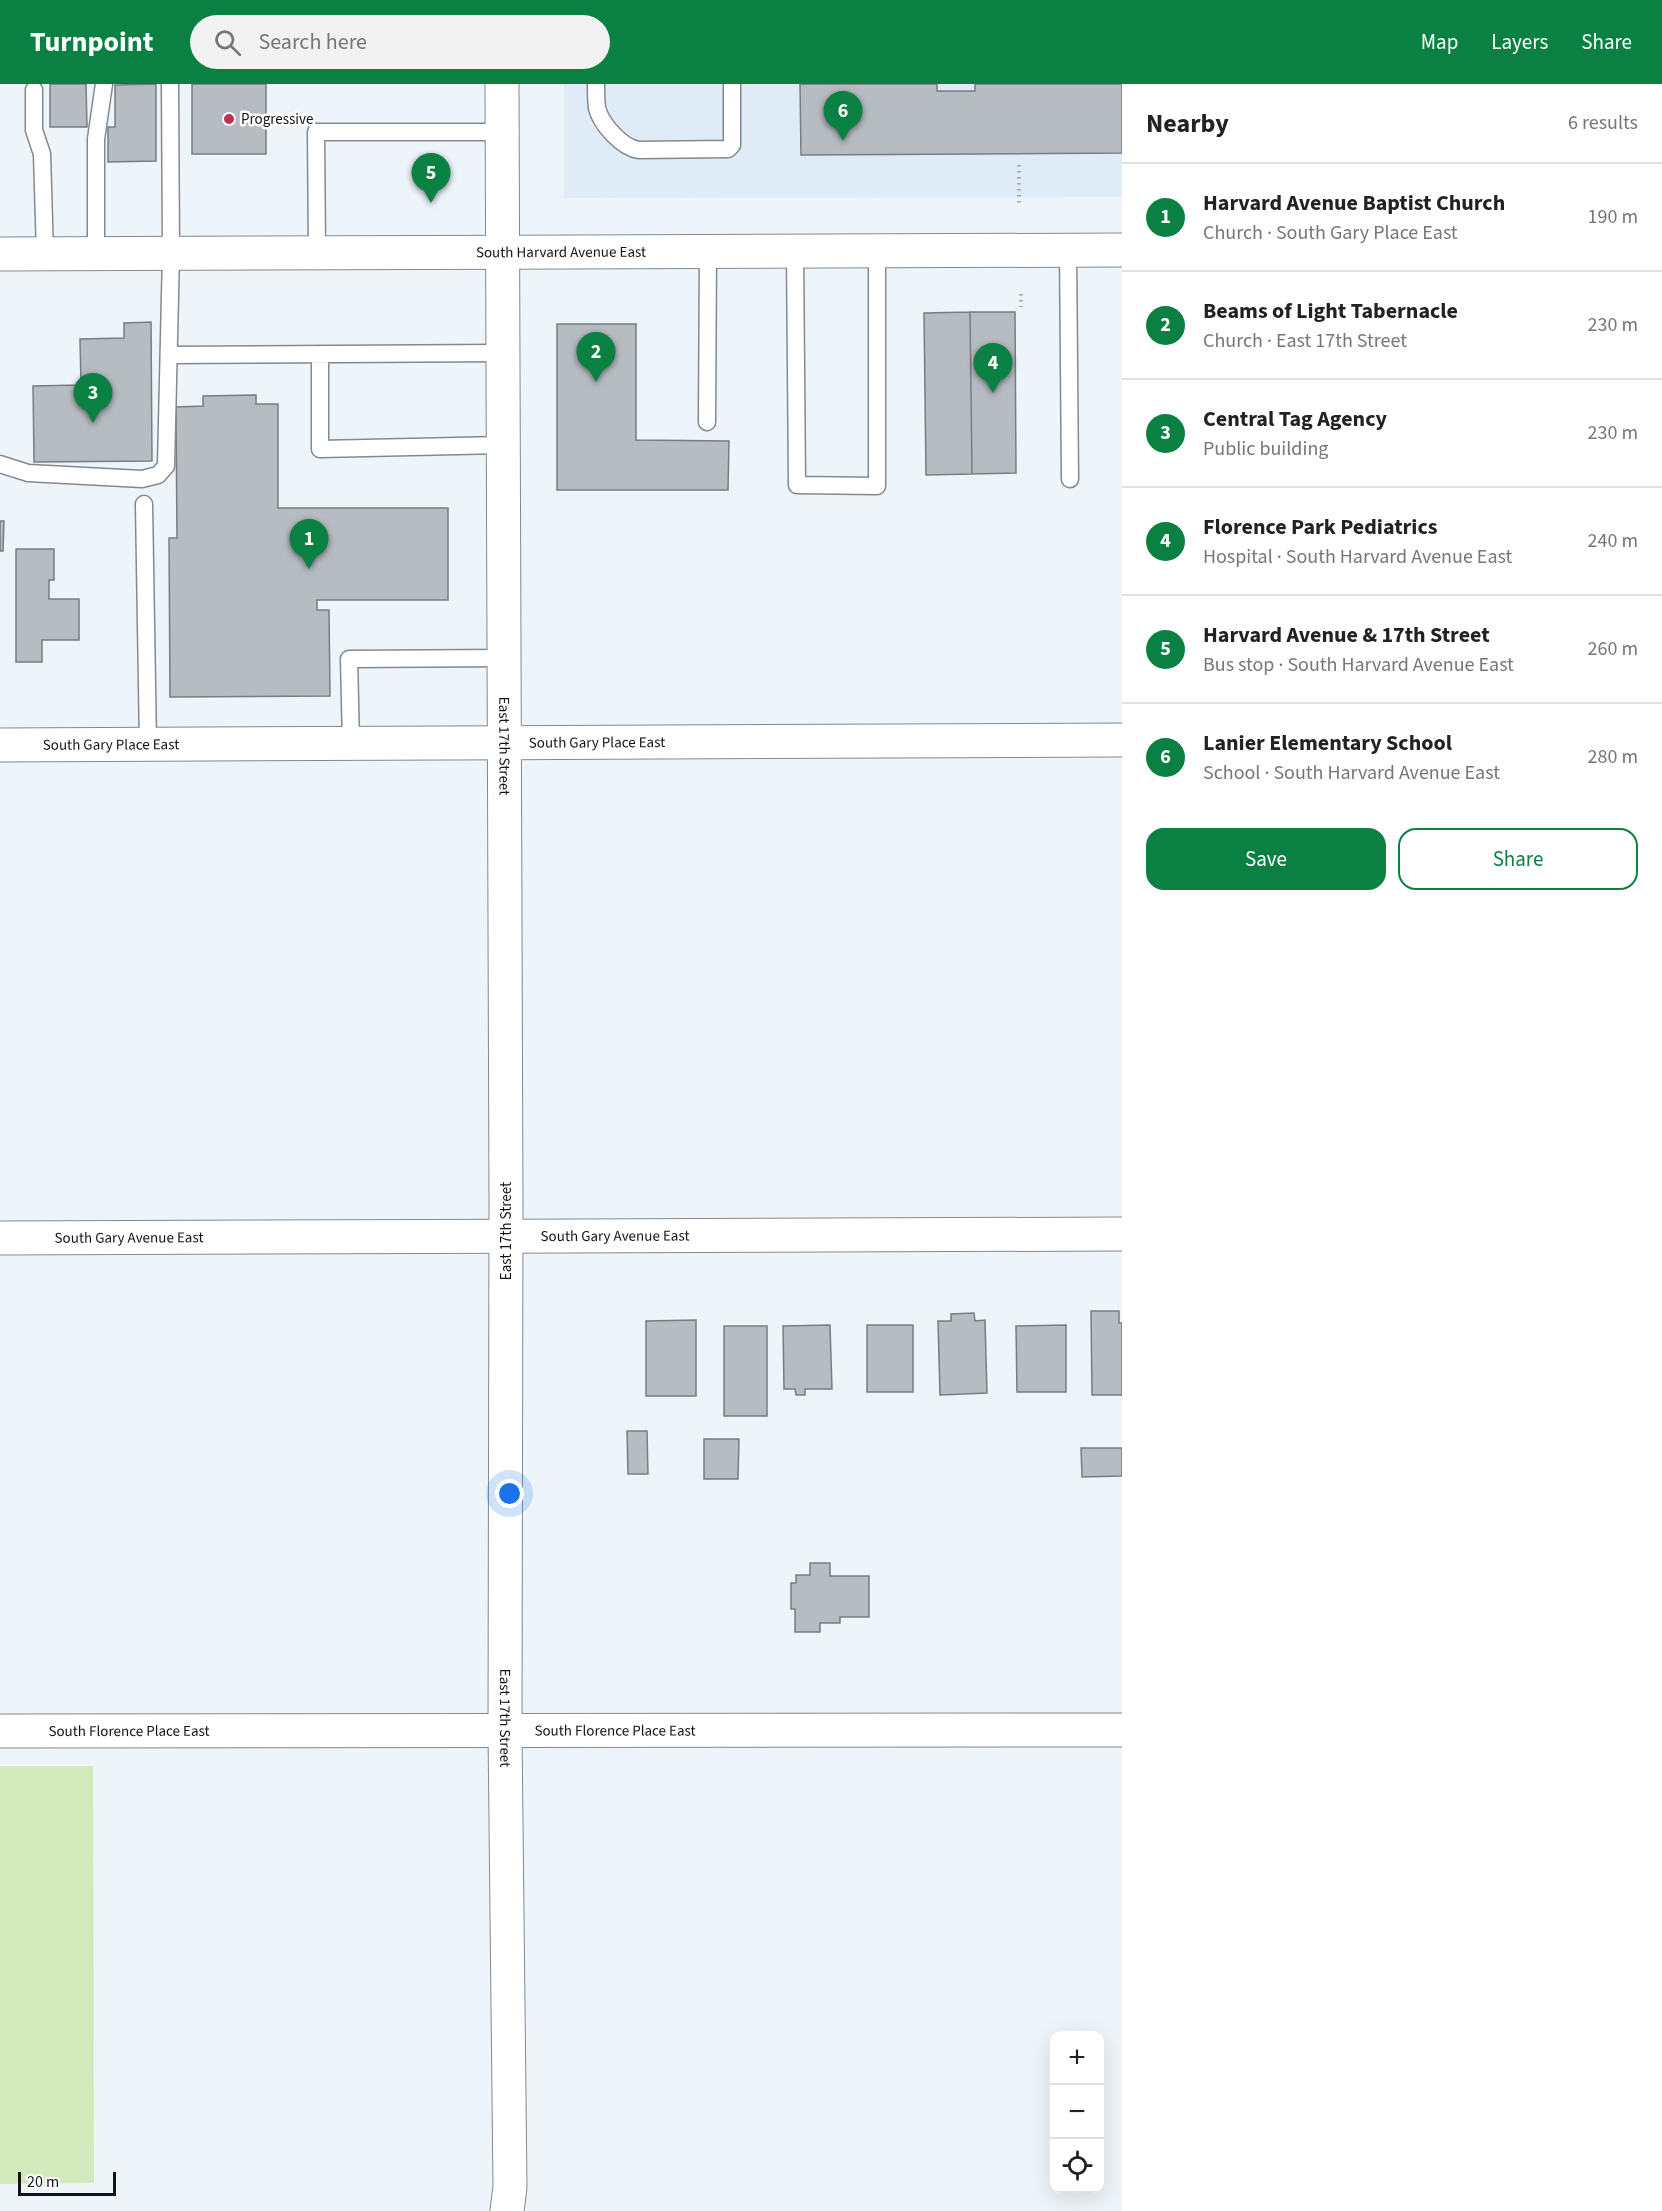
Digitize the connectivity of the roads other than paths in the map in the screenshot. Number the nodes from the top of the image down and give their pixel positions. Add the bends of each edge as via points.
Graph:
1 (104, 84) edge
2 (170, 84) edge
3 (502, 84) edge
4 (596, 84) edge
5 (732, 84) edge
6 (34, 90) dead end
7 (502, 132) junction
8 (1068, 250) junction
9 (1122, 250) edge
10 (317, 251) junction
11 (502, 251) junction
12 (708, 251) junction
13 (795, 251) junction
14 (877, 251) junction
15 (171, 253) junction
16 (0, 254) edge
17 (45, 254) junction
18 (96, 254) junction
19 (502, 353) junction
20 (320, 354) junction
21 (169, 355) junction
22 (707, 422) dead end
23 (503, 445) junction
24 (0, 464) edge
25 (1070, 479) dead end
26 (144, 504) dead end
27 (504, 658) junction
28 (1122, 740) edge
29 (504, 741) junction
30 (351, 742) junction
31 (0, 745) edge
32 (148, 745) junction
33 (1122, 1234) edge
34 (506, 1236) junction
35 (0, 1238) edge
36 (1122, 1730) edge
37 (0, 1731) edge
38 (505, 1731) junction
39 (507, 2211) edge

1 - 18 lane via 96,139
2 - 15 lane
3 - 7 street, East 17th Street
4 - 5 lane via 600,115 612,132 632,149 650,150 728,149 732,145
6 - 17 lane via 34,130 42,154
7 - 10 lane via 316,132
7 - 11 street, East 17th Street
8 - 9 street, South Harvard Avenue East
8 - 14 street, South Harvard Avenue East
8 - 25 lane
10 - 11 street, South Harvard Avenue East
10 - 15 street, South Harvard Avenue East
11 - 12 street, South Harvard Avenue East
11 - 19 street, East 17th Street
12 - 13 street, South Harvard Avenue East
12 - 22 lane
13 - 14 street, South Harvard Avenue East
13 - 14 lane via 797,485 877,486
15 - 18 street, South Harvard Avenue East
15 - 21 lane
16 - 17 street, South Harvard Avenue East
17 - 18 street, South Harvard Avenue East
19 - 20 lane
19 - 23 street, East 17th Street
20 - 21 lane
20 - 23 lane via 320,449
21 - 24 lane via 167,457 166,466 158,475 142,479 28,473
23 - 27 street, East 17th Street
26 - 32 lane
27 - 29 street, East 17th Street
27 - 30 lane via 348,659
28 - 29 street, South Gary Place East
29 - 30 street, South Gary Place East
29 - 34 street, East 17th Street
30 - 32 street, South Gary Place East
31 - 32 street, South Gary Place East
33 - 34 street, South Gary Avenue East
34 - 35 street, South Gary Avenue East
34 - 38 street, East 17th Street
36 - 38 street, South Florence Place East
37 - 38 street, South Florence Place East
38 - 39 street, East 17th Street via 510,2187

